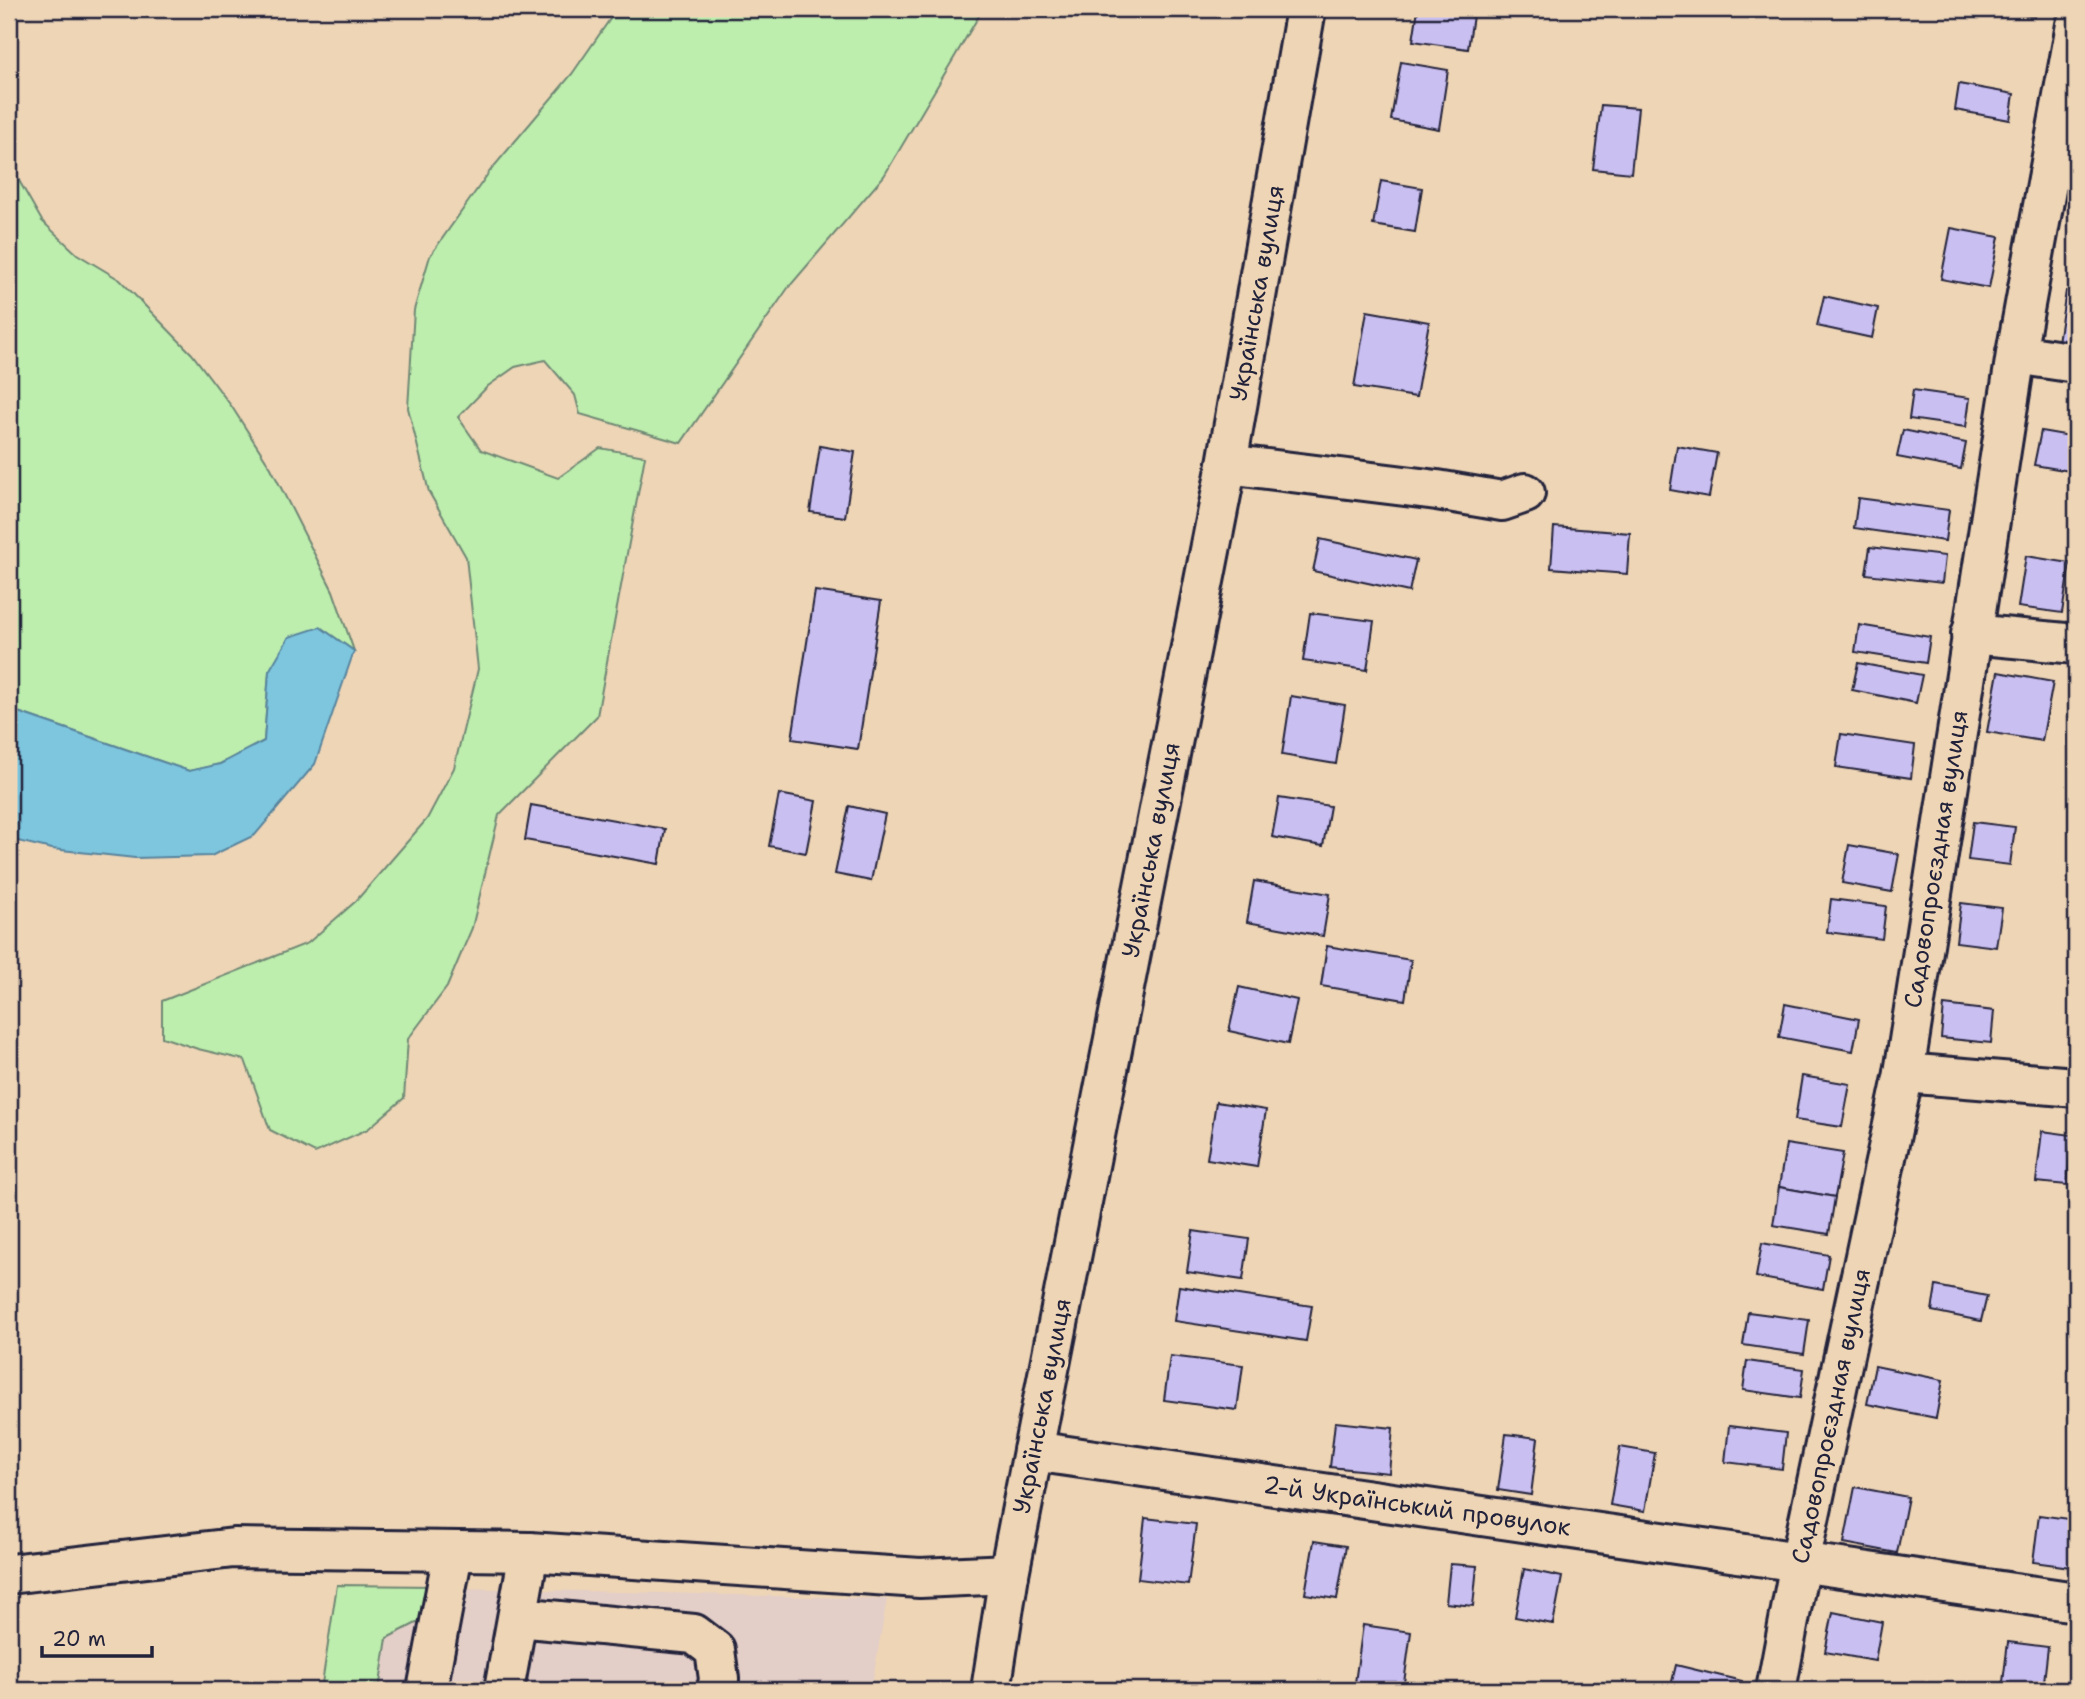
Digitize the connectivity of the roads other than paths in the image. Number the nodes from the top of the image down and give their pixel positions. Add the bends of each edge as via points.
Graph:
1 (1306, 9) edge
2 (2076, 24) edge
3 (2016, 354) junction
4 (2076, 363) edge
5 (1227, 464) junction
6 (1525, 493) dead end
7 (1971, 634) junction
8 (2076, 643) edge
9 (1904, 1073) junction
10 (2076, 1087) edge
11 (1033, 1451) junction
12 (529, 1552) junction
13 (453, 1553) junction
14 (1800, 1562) junction
15 (9, 1574) edge
16 (1009, 1574) junction
17 (2076, 1602) edge
18 (518, 1616) junction
19 (427, 1690) edge
20 (504, 1690) edge
21 (717, 1690) edge
22 (991, 1690) edge
23 (1776, 1690) edge

1 - 5 street, Українська вулиця
2 - 3 street, Садовопроєздная вулиця
3 - 4 street
3 - 7 street, Садовопроєздная вулиця
5 - 6 street via 1502,501
5 - 11 street, Українська вулиця
7 - 8 street
7 - 9 street, Садовопроєздная вулиця
9 - 10 street
9 - 14 street, Садовопроєздная вулиця
11 - 14 street, 2-й Український провулок
11 - 16 street, Українська вулиця
12 - 13 street
12 - 16 street via 920,1578
12 - 18 street
13 - 15 street via 234,1548
13 - 19 street
14 - 17 street, 2-й Український провулок
14 - 23 street, Садовопроєздная вулиця
16 - 22 street, Українська вулиця
18 - 20 street
18 - 21 street via 694,1634 715,1650

